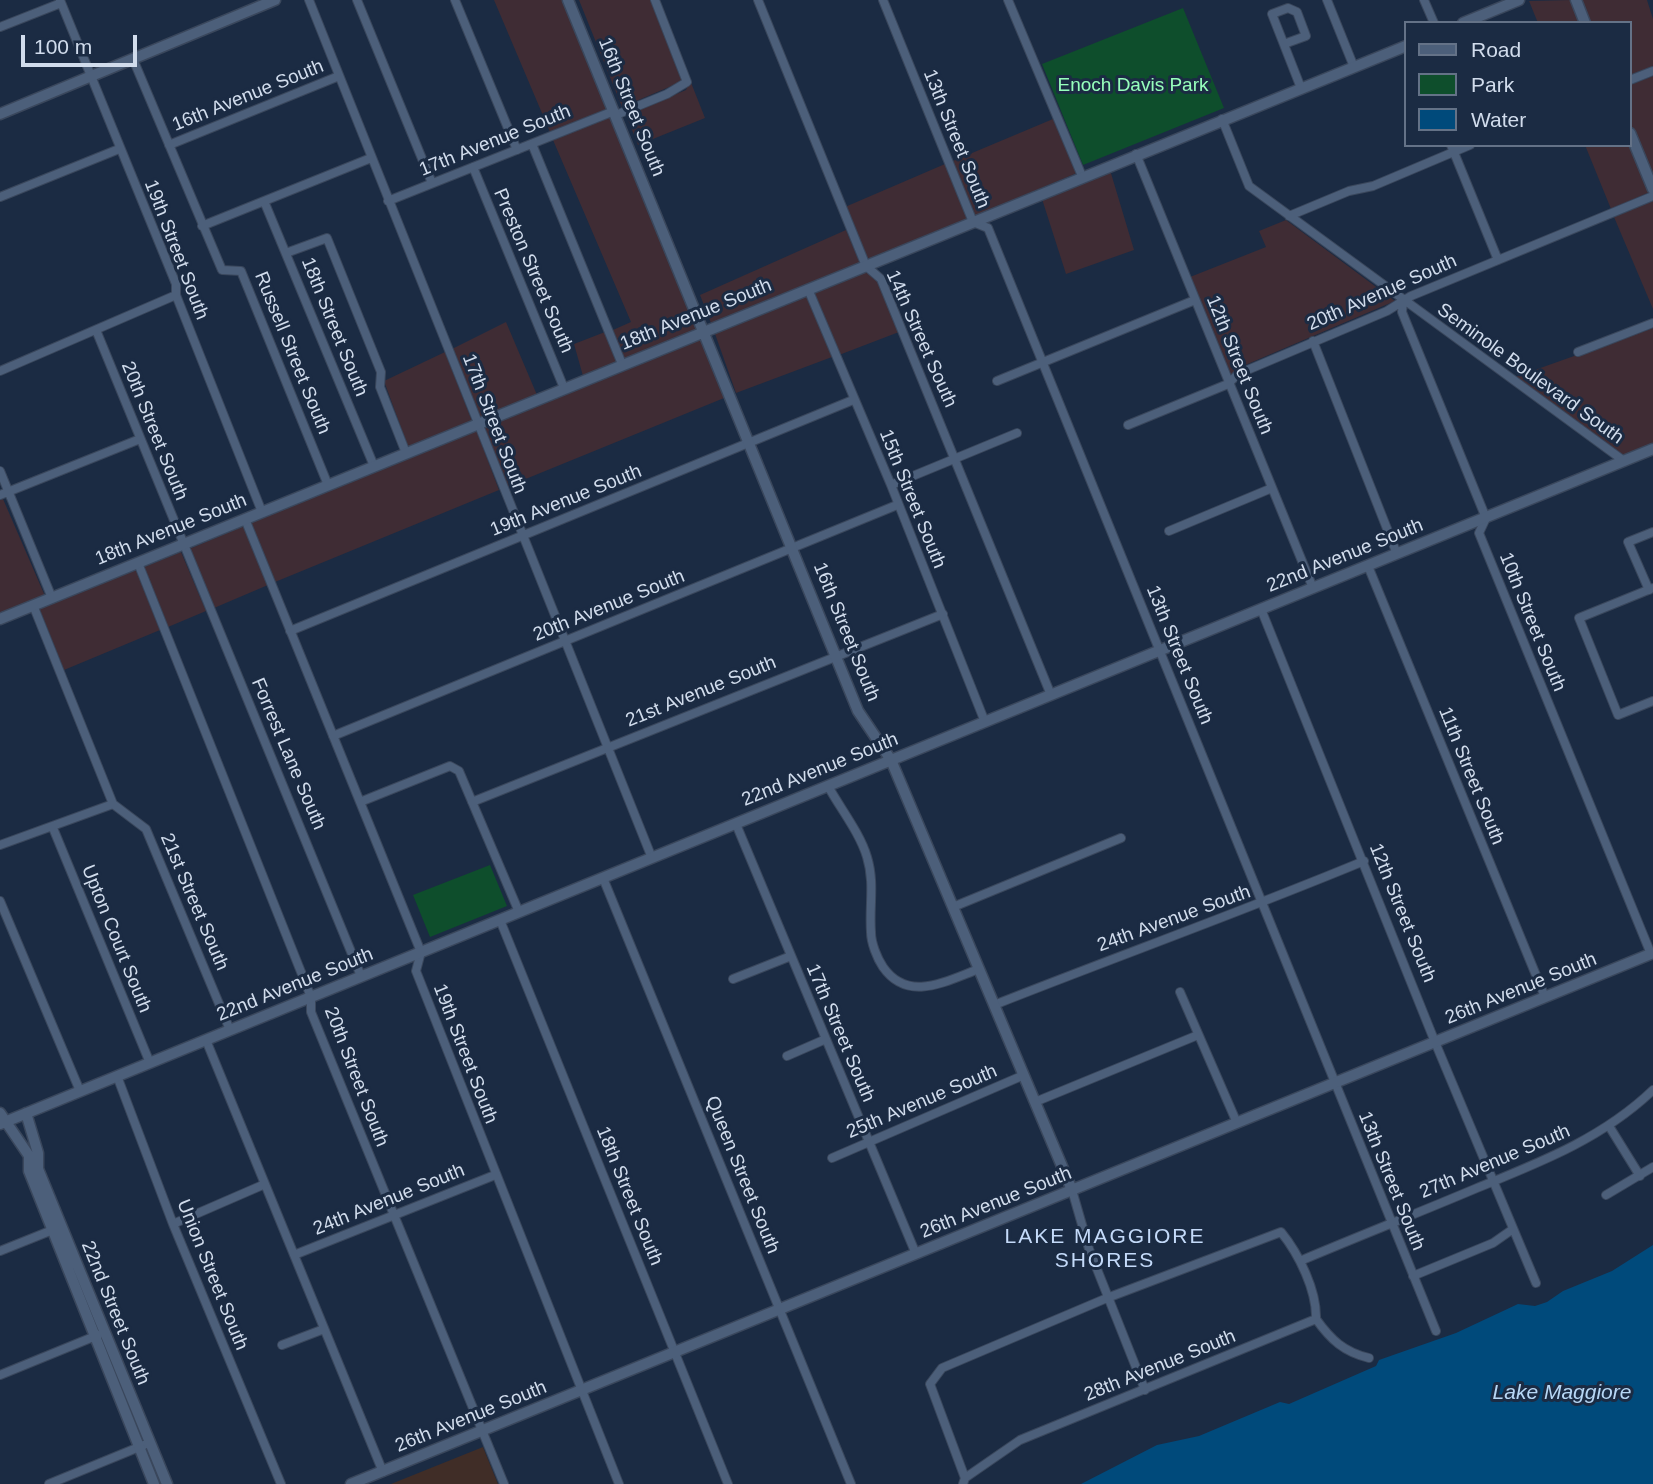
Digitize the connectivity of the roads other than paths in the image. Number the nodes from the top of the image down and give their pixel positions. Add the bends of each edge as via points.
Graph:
1 (275, 0) edge
2 (309, 0) edge
3 (357, 0) edge
4 (455, 0) edge
5 (568, 0) edge
6 (655, 0) edge
7 (758, 0) edge
8 (883, 0) edge
9 (1008, 0) edge
10 (1326, 0) edge
11 (1424, 0) edge
12 (1519, 0) edge
13 (1576, 0) edge
14 (61, 1) edge
15 (1433, 21) edge
16 (1468, 21) edge
17 (1584, 21) edge
18 (0, 27) edge
19 (1284, 44) junction
20 (1404, 47) edge
21 (133, 59) junction
22 (1354, 67) junction
23 (1653, 71) edge
24 (90, 76) junction
25 (339, 76) junction
26 (1632, 79) edge
27 (1301, 88) junction
28 (615, 113) junction
29 (0, 114) edge
30 (1222, 119) junction
31 (1632, 138) edge
32 (532, 144) junction
33 (169, 145) junction
34 (118, 149) junction
35 (1452, 149) edge
36 (517, 150) junction
37 (1136, 154) junction
38 (371, 158) junction
39 (473, 167) junction
40 (1082, 176) junction
41 (432, 183) junction
42 (1653, 189) edge
43 (1653, 196) edge
44 (0, 197) edge
45 (264, 201) junction
46 (388, 201) junction
47 (1289, 216) junction
48 (973, 222) junction
49 (202, 226) junction
50 (286, 253) junction
51 (1498, 260) junction
52 (866, 266) junction
53 (808, 289) junction
54 (176, 295) junction
55 (1195, 300) junction
56 (1403, 302) junction
57 (1653, 323) edge
58 (96, 330) junction
59 (704, 331) junction
60 (1313, 341) junction
61 (1578, 352) dead end
62 (1043, 362) junction
63 (622, 364) junction
64 (0, 371) edge
65 (997, 381) dead end
66 (1228, 384) junction
67 (564, 388) junction
68 (853, 400) junction
69 (478, 424) junction
70 (1128, 425) dead end
71 (1017, 433) dead end
72 (140, 439) junction
73 (750, 443) junction
74 (1653, 449) edge
75 (406, 453) junction
76 (956, 459) junction
77 (1624, 461) junction
78 (374, 466) junction
79 (0, 471) edge
80 (328, 485) junction
81 (891, 485) junction
82 (1272, 488) junction
83 (4, 494) edge
84 (897, 505) junction
85 (262, 512) junction
86 (1486, 517) junction
87 (245, 519) junction
88 (1169, 531) dead end
89 (1653, 532) edge
90 (521, 536) junction
91 (183, 544) junction
92 (792, 548) junction
93 (1397, 554) junction
94 (138, 563) junction
95 (1368, 566) junction
96 (1313, 588) junction
97 (1651, 589) edge
98 (52, 598) junction
99 (33, 605) junction
100 (1261, 610) junction
101 (943, 614) junction
102 (0, 619) edge
103 (290, 631) junction
104 (564, 641) junction
105 (1160, 651) junction
106 (836, 655) junction
107 (1051, 695) junction
108 (1653, 701) edge
109 (985, 722) junction
110 (333, 736) junction
111 (607, 747) junction
112 (891, 760) junction
113 (828, 786) junction
114 (360, 802) junction
115 (472, 802) junction
116 (113, 804) junction
117 (736, 824) junction
118 (53, 828) junction
119 (1121, 838) dead end
120 (0, 845) edge
121 (652, 858) junction
122 (1364, 861) junction
123 (603, 878) junction
124 (0, 901) edge
125 (1261, 904) junction
126 (953, 907) junction
127 (519, 912) junction
128 (500, 920) junction
129 (421, 952) junction
130 (1652, 954) edge
131 (791, 956) junction
132 (979, 969) junction
133 (361, 976) junction
134 (733, 979) dead end
135 (1180, 992) dead end
136 (311, 997) junction
137 (1545, 998) junction
138 (995, 1005) junction
139 (230, 1030) junction
140 (1198, 1035) junction
141 (826, 1039) junction
142 (206, 1040) junction
143 (1435, 1042) junction
144 (787, 1056) dead end
145 (150, 1063) junction
146 (1024, 1075) junction
147 (117, 1076) junction
148 (1334, 1084) junction
149 (1653, 1090) edge
150 (80, 1091) junction
151 (1035, 1102) junction
152 (26, 1113) junction
153 (2, 1119) edge
154 (1237, 1123) junction
155 (1609, 1126) junction
156 (869, 1142) junction
157 (29, 1157) junction
158 (832, 1158) dead end
159 (1653, 1167) edge
160 (38, 1169) junction
161 (495, 1175) junction
162 (1640, 1176) junction
163 (1494, 1181) junction
164 (265, 1184) junction
165 (1072, 1190) junction
166 (1606, 1195) dead end
167 (394, 1215) junction
168 (173, 1224) junction
169 (1392, 1224) junction
170 (57, 1228) junction
171 (1513, 1229) junction
172 (0, 1251) edge
173 (916, 1254) junction
174 (294, 1255) junction
175 (1300, 1261) junction
176 (1413, 1276) junction
177 (1536, 1283) dead end
178 (1107, 1298) junction
179 (780, 1309) junction
180 (1316, 1319) junction
181 (324, 1329) junction
182 (1436, 1331) dead end
183 (99, 1335) junction
184 (282, 1345) dead end
185 (675, 1352) junction
186 (1369, 1358) dead end
187 (0, 1375) edge
188 (582, 1390) junction
189 (1145, 1390) junction
190 (483, 1430) junction
191 (145, 1445) junction
192 (383, 1472) junction
193 (964, 1481) edge
194 (49, 1484) edge
195 (154, 1484) edge
196 (167, 1484) edge
197 (281, 1484) edge
198 (351, 1484) edge
199 (504, 1484) edge
200 (619, 1484) edge
201 (728, 1484) edge
202 (852, 1484) edge

1 - 21 street
2 - 25 street, 17th Street South
3 - 41 street
4 - 36 street
5 - 28 street, 16th Street South
6 - 28 street, 17th Avenue South via 686,77 685,85
7 - 52 street, 14th Street South
8 - 48 street, 13th Street South
9 - 40 street
10 - 22 street
11 - 15 street
12 - 16 street
13 - 17 street
14 - 18 street
14 - 24 street, 19th Street South
19 - 19 street via 1272,14 1288,8 1297,12 1306,36
19 - 27 street
20 - 22 street, 18th Avenue South
21 - 24 street
21 - 33 street, Russell Street South
22 - 27 street, 18th Avenue South
23 - 26 street
24 - 29 street
24 - 34 street, 19th Street South
25 - 33 street, 16th Avenue South
25 - 38 street, 17th Street South
27 - 30 street, 18th Avenue South
28 - 32 street, 17th Avenue South
28 - 59 street, 16th Street South
30 - 37 street, 18th Avenue South
30 - 47 street, Seminole Boulevard South via 1249,186
31 - 42 street
32 - 36 street, 17th Avenue South
32 - 63 street
33 - 49 street, Russell Street South
34 - 44 street
34 - 54 street, 19th Street South via 176,284
35 - 47 street
35 - 51 street
36 - 39 street, 17th Avenue South
37 - 40 street, 18th Avenue South
37 - 55 street, 12th Street South
38 - 45 street
38 - 46 street, 17th Street South
39 - 41 street, 17th Avenue South
39 - 67 street, Preston Street South
40 - 48 street, 18th Avenue South
41 - 46 street, 17th Avenue South
43 - 51 street, 20th Avenue South
45 - 49 street
45 - 50 street, 18th Street South
46 - 69 street, 17th Street South
47 - 56 street, Seminole Boulevard South
48 - 52 street, 18th Avenue South
48 - 62 street, 13th Street South via 988,228
49 - 80 street, Russell Street South via 222,270 241,271
50 - 75 street via 327,238 381,372 380,387
50 - 78 street, 18th Street South
51 - 56 street, 20th Avenue South
52 - 53 street, 18th Avenue South
52 - 76 street, 14th Street South via 879,274
53 - 59 street, 18th Avenue South
53 - 68 street, 15th Street South
54 - 58 street
54 - 85 street, 19th Street South
55 - 62 street
55 - 66 street, 12th Street South
56 - 60 street, 20th Avenue South
56 - 77 street, Seminole Boulevard South
56 - 86 street, 10th Street South via 1402,312
57 - 61 street
58 - 64 street
58 - 72 street, 20th Street South
59 - 63 street, 18th Avenue South
59 - 73 street, 16th Street South
60 - 66 street, 20th Avenue South via 1238,374
60 - 93 street
62 - 65 street
62 - 105 street, 13th Street South
63 - 67 street, 18th Avenue South
66 - 70 street, 20th Avenue South
66 - 82 street, 12th Street South
67 - 69 street, 18th Avenue South
68 - 73 street, 19th Avenue South
68 - 81 street, 15th Street South
69 - 75 street, 18th Avenue South
69 - 90 street, 17th Street South
71 - 76 street
72 - 83 street
72 - 91 street, 20th Street South
73 - 90 street, 19th Avenue South
73 - 92 street, 16th Street South
74 - 77 street, 22nd Avenue South
75 - 78 street, 18th Avenue South
76 - 81 street
76 - 107 street, 14th Street South
77 - 86 street, 22nd Avenue South
78 - 80 street, 18th Avenue South
79 - 83 street
80 - 85 street, 18th Avenue South
81 - 84 street, 15th Street South
82 - 88 street
82 - 96 street, 12th Street South
83 - 98 street
84 - 92 street, 20th Avenue South
84 - 101 street, 15th Street South
85 - 87 street, 18th Avenue South
86 - 93 street, 22nd Avenue South
86 - 130 street, 10th Street South via 1479,533
87 - 91 street, 18th Avenue South
87 - 103 street, 19th Street South
89 - 97 street via 1628,542
90 - 103 street, 19th Avenue South
90 - 104 street, 17th Street South
91 - 94 street, 18th Avenue South
91 - 133 street, Forrest Lane South
92 - 104 street, 20th Avenue South
92 - 106 street, 16th Street South
93 - 95 street, 22nd Avenue South
94 - 98 street, 18th Avenue South
94 - 136 street, 20th Street South
95 - 96 street, 22nd Avenue South
95 - 137 street, 11th Street South
96 - 100 street, 22nd Avenue South
97 - 108 street via 1579,618 1618,715
98 - 99 street, 18th Avenue South
99 - 102 street, 18th Avenue South
99 - 116 street
100 - 105 street, 22nd Avenue South
100 - 122 street, 12th Street South
101 - 106 street, 21st Avenue South
101 - 109 street, 15th Street South
103 - 110 street, 19th Street South
104 - 110 street, 20th Avenue South
104 - 111 street, 17th Street South
105 - 107 street, 22nd Avenue South
105 - 125 street, 13th Street South
106 - 111 street, 21st Avenue South
106 - 112 street, 16th Street South via 858,711
107 - 109 street, 22nd Avenue South
109 - 112 street, 22nd Avenue South
110 - 114 street, 19th Street South
111 - 115 street, 21st Avenue South
111 - 121 street, 17th Street South
112 - 113 street, 22nd Avenue South
112 - 126 street, 16th Street South
113 - 117 street, 22nd Avenue South
113 - 132 street via 867,856 873,895 870,933 878,960 891,978 911,989
114 - 115 street via 450,766 459,771
114 - 129 street, 19th Street South
115 - 127 street
116 - 118 street
116 - 139 street, 21st Street South via 146,829
117 - 121 street, 22nd Avenue South
117 - 131 street, 17th Street South
118 - 120 street
118 - 145 street, Upton Court South
119 - 126 street
121 - 123 street, 22nd Avenue South
122 - 125 street, 24th Avenue South
122 - 143 street, 12th Street South
123 - 127 street, 22nd Avenue South
123 - 179 street, Queen Street South
124 - 150 street
125 - 138 street, 24th Avenue South
125 - 148 street, 13th Street South
126 - 132 street, 16th Street South
127 - 128 street, 22nd Avenue South
128 - 129 street, 22nd Avenue South
128 - 185 street, 18th Street South
129 - 133 street, 22nd Avenue South
129 - 161 street, 19th Street South via 416,971
130 - 137 street, 26th Avenue South
131 - 134 street
131 - 141 street, 17th Street South
132 - 138 street, 16th Street South
133 - 136 street, 22nd Avenue South
135 - 140 street
136 - 139 street, 22nd Avenue South
136 - 167 street, 20th Street South via 311,1012
137 - 143 street, 26th Avenue South
138 - 146 street, 16th Street South
139 - 142 street, 22nd Avenue South
140 - 151 street
140 - 154 street
141 - 144 street
141 - 156 street, 17th Street South
142 - 145 street, 22nd Avenue South
142 - 164 street
143 - 148 street, 26th Avenue South
143 - 163 street, 12th Street South
145 - 147 street, 22nd Avenue South
146 - 151 street, 16th Street South
146 - 156 street, 25th Avenue South
147 - 150 street, 22nd Avenue South
147 - 168 street, Union Street South
148 - 154 street, 26th Avenue South
148 - 169 street, 13th Street South
149 - 155 street, 27th Avenue South
150 - 152 street, 22nd Avenue South
151 - 165 street, 16th Street South
152 - 153 street, 22nd Avenue South
152 - 160 street
153 - 157 street, 22nd Street South
154 - 165 street, 26th Avenue South
155 - 162 street
155 - 163 street, 27th Avenue South via 1551,1158
156 - 158 street, 25th Avenue South
156 - 173 street, 17th Street South
157 - 160 street, 22nd Street South
157 - 170 street, 22nd Street South via 29,1171
159 - 162 street
160 - 170 street, 22nd Street South
161 - 167 street, 24th Avenue South
161 - 188 street, 19th Street South
162 - 166 street
163 - 169 street, 27th Avenue South
163 - 171 street, 12th Street South
164 - 168 street
164 - 174 street
165 - 173 street, 26th Avenue South
165 - 178 street, 16th Street South
167 - 174 street, 24th Avenue South
167 - 190 street, 20th Street South
168 - 197 street, Union Street South
169 - 175 street, 27th Avenue South
169 - 176 street, 13th Street South
170 - 172 street
170 - 183 street, 22nd Street South
171 - 176 street via 1493,1243
171 - 177 street, 12th Street South
173 - 179 street, 26th Avenue South
174 - 181 street
175 - 178 street via 1281,1232
175 - 180 street via 1317,1308
176 - 182 street, 13th Street South
178 - 189 street, 16th Street South
178 - 193 street via 942,1368 930,1384
179 - 185 street, 26th Avenue South
179 - 202 street, Queen Street South
180 - 186 street via 1343,1349
180 - 189 street, 28th Avenue South
181 - 184 street
181 - 192 street
183 - 187 street
183 - 191 street, 22nd Street South
185 - 188 street, 26th Avenue South
185 - 201 street, 18th Street South
188 - 190 street, 26th Avenue South
188 - 200 street, 19th Street South
189 - 193 street, 28th Avenue South via 1020,1440
190 - 192 street, 26th Avenue South
190 - 199 street, 20th Street South
191 - 194 street
191 - 195 street, 22nd Street South
191 - 196 street, 22nd Street South
192 - 198 street, 26th Avenue South

